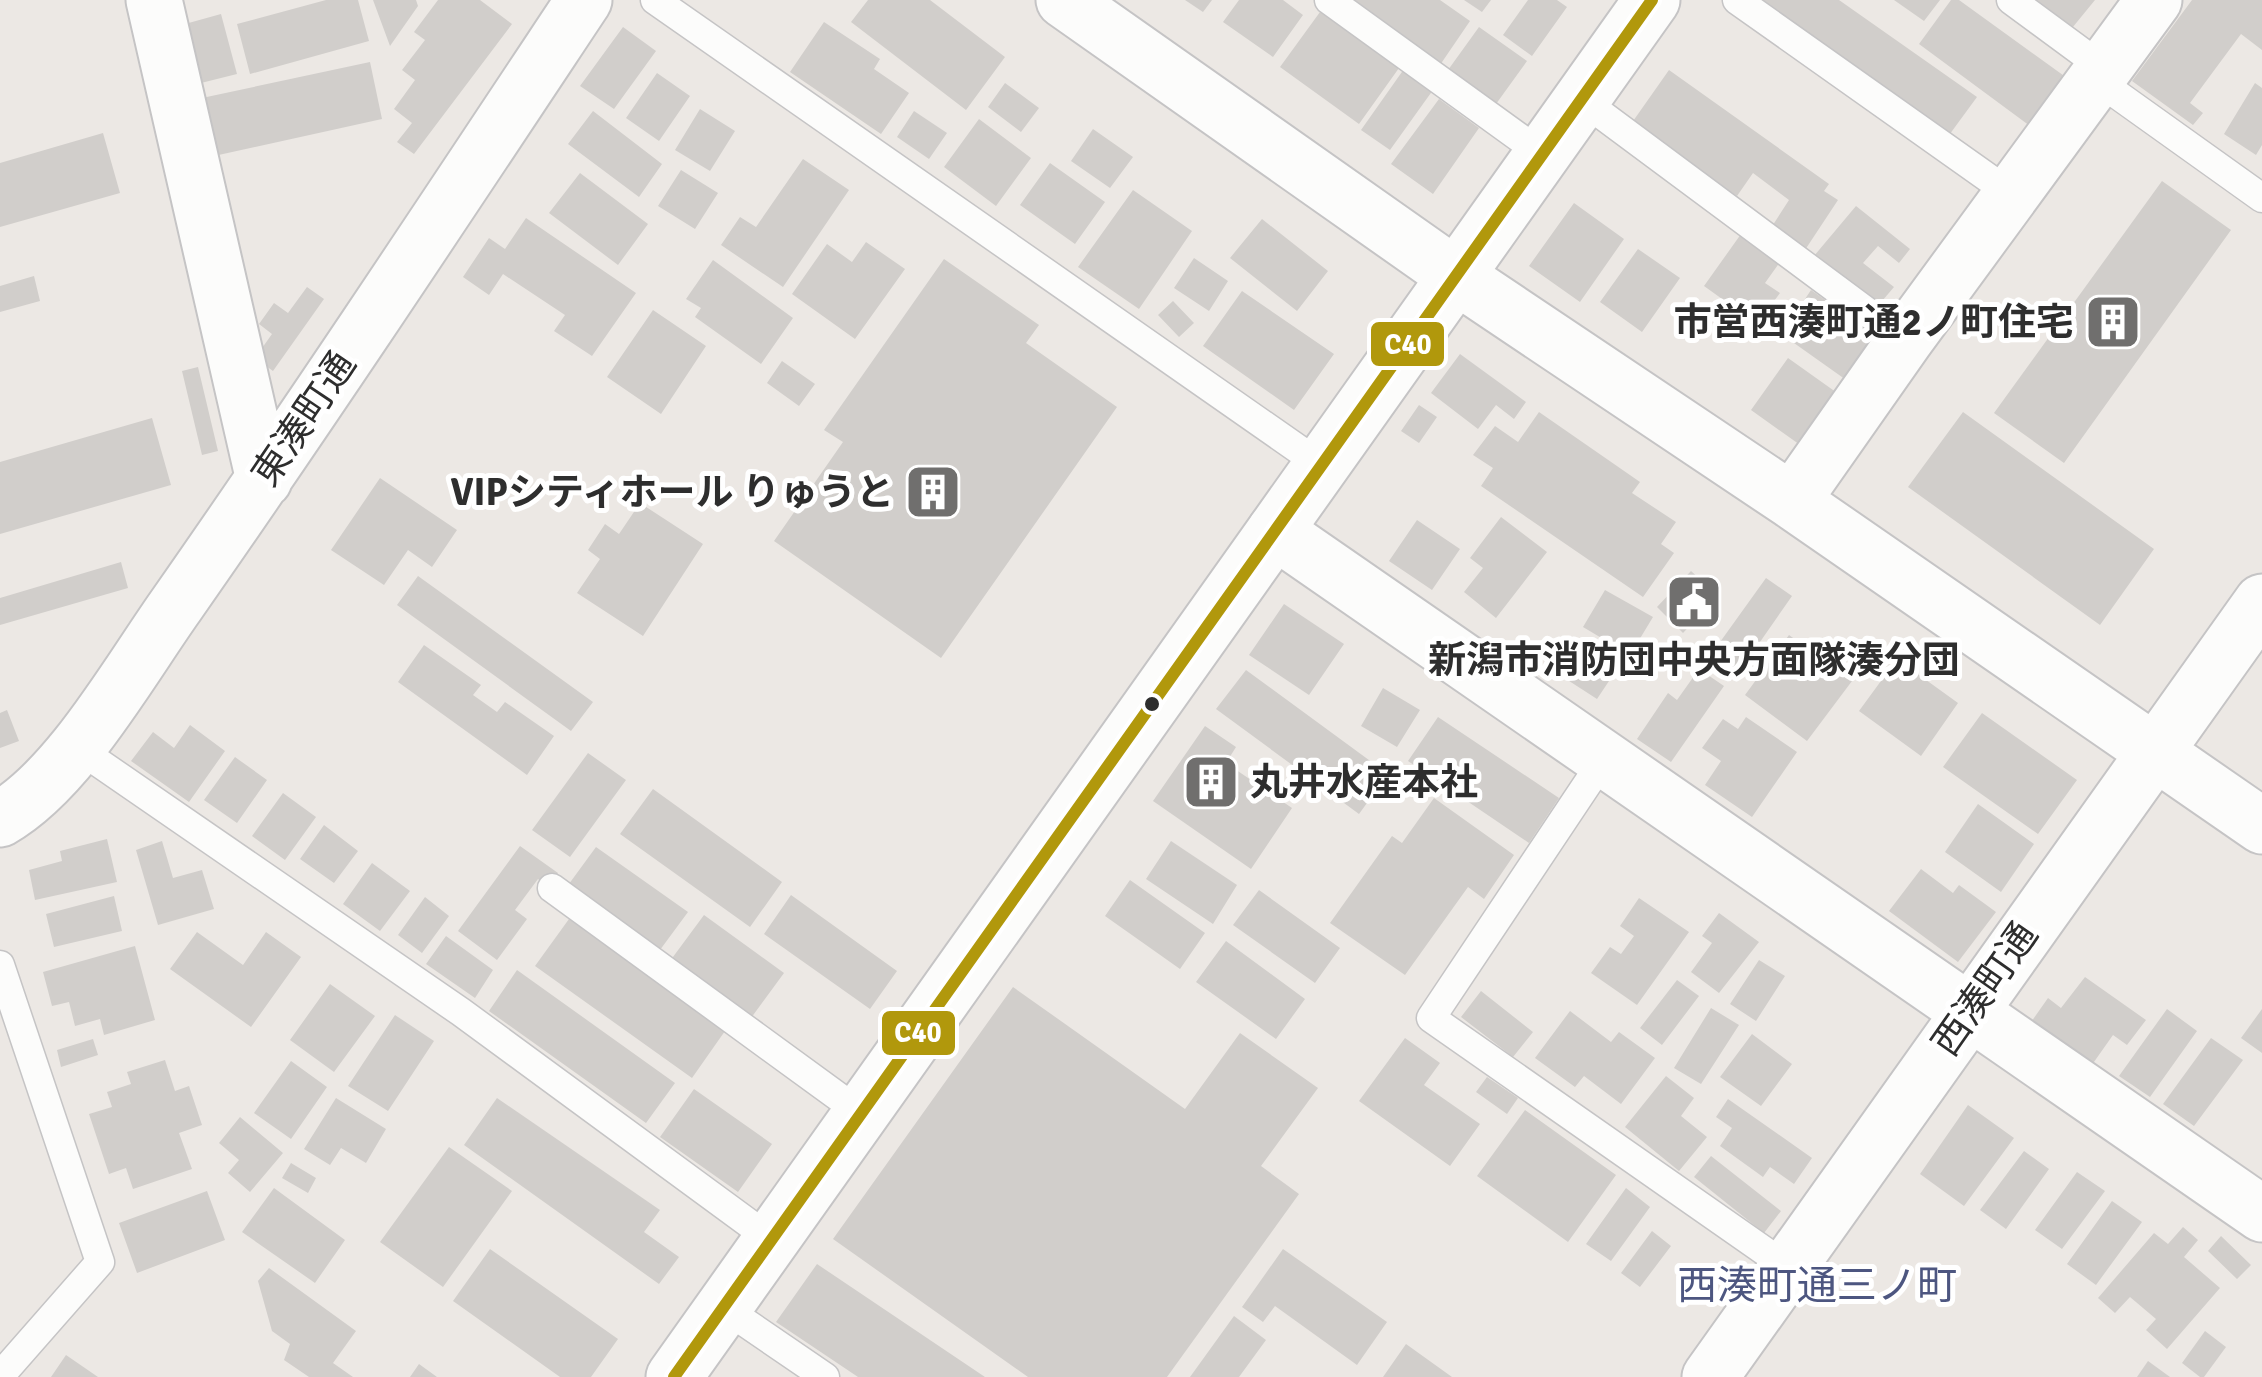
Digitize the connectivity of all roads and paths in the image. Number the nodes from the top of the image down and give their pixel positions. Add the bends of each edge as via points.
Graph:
1 (154, 0) edge
2 (584, 0) edge
3 (656, 0) edge
4 (1329, 0) edge
5 (1652, 0) edge
6 (1737, 0) edge
7 (2011, 0) edge
8 (2154, 0) edge
9 (1074, 3) edge
10 (2098, 73) junction
11 (1582, 100) junction
12 (1542, 154) junction
13 (2011, 194) junction
14 (2262, 198) edge
15 (1456, 276) junction
16 (1905, 340) junction
17 (1321, 465) junction
18 (264, 480) junction
19 (1792, 501) junction
20 (1275, 530) junction
21 (2262, 602) edge
22 (76, 747) junction
23 (2154, 750) junction
24 (1604, 759) junction
25 (0, 819) edge
26 (2262, 826) edge
27 (552, 888) dead end
28 (0, 965) edge
29 (1970, 1011) junction
30 (862, 1114) junction
31 (2262, 1214) edge
32 (773, 1241) junction
33 (1786, 1266) junction
34 (724, 1308) junction
35 (0, 1376) edge
36 (674, 1377) edge
37 (825, 1377) edge
38 (1710, 1377) edge

1 - 18 street
2 - 18 street, 東湊町通
3 - 17 lane
4 - 12 lane
5 - 11 street
6 - 13 lane
7 - 10 lane
8 - 10 street
9 - 15 street
10 - 13 street
10 - 14 lane
11 - 12 street
11 - 16 lane
12 - 15 street
13 - 16 street
15 - 17 street
15 - 19 street
16 - 19 street
17 - 20 street
18 - 22 street, 東湊町通
19 - 23 street
20 - 24 street
20 - 30 street
21 - 23 street, 西湊町通
22 - 25 street, 東湊町通 via 31,798
22 - 32 lane via 461,1012
23 - 26 street
23 - 29 street, 西湊町通
24 - 29 street
24 - 33 lane via 1431,1018
27 - 30 lane
28 - 35 lane via 100,1262
29 - 31 street
29 - 33 street, 西湊町通
30 - 32 street
32 - 34 street
33 - 38 street, 西湊町通
34 - 36 street
34 - 37 lane

